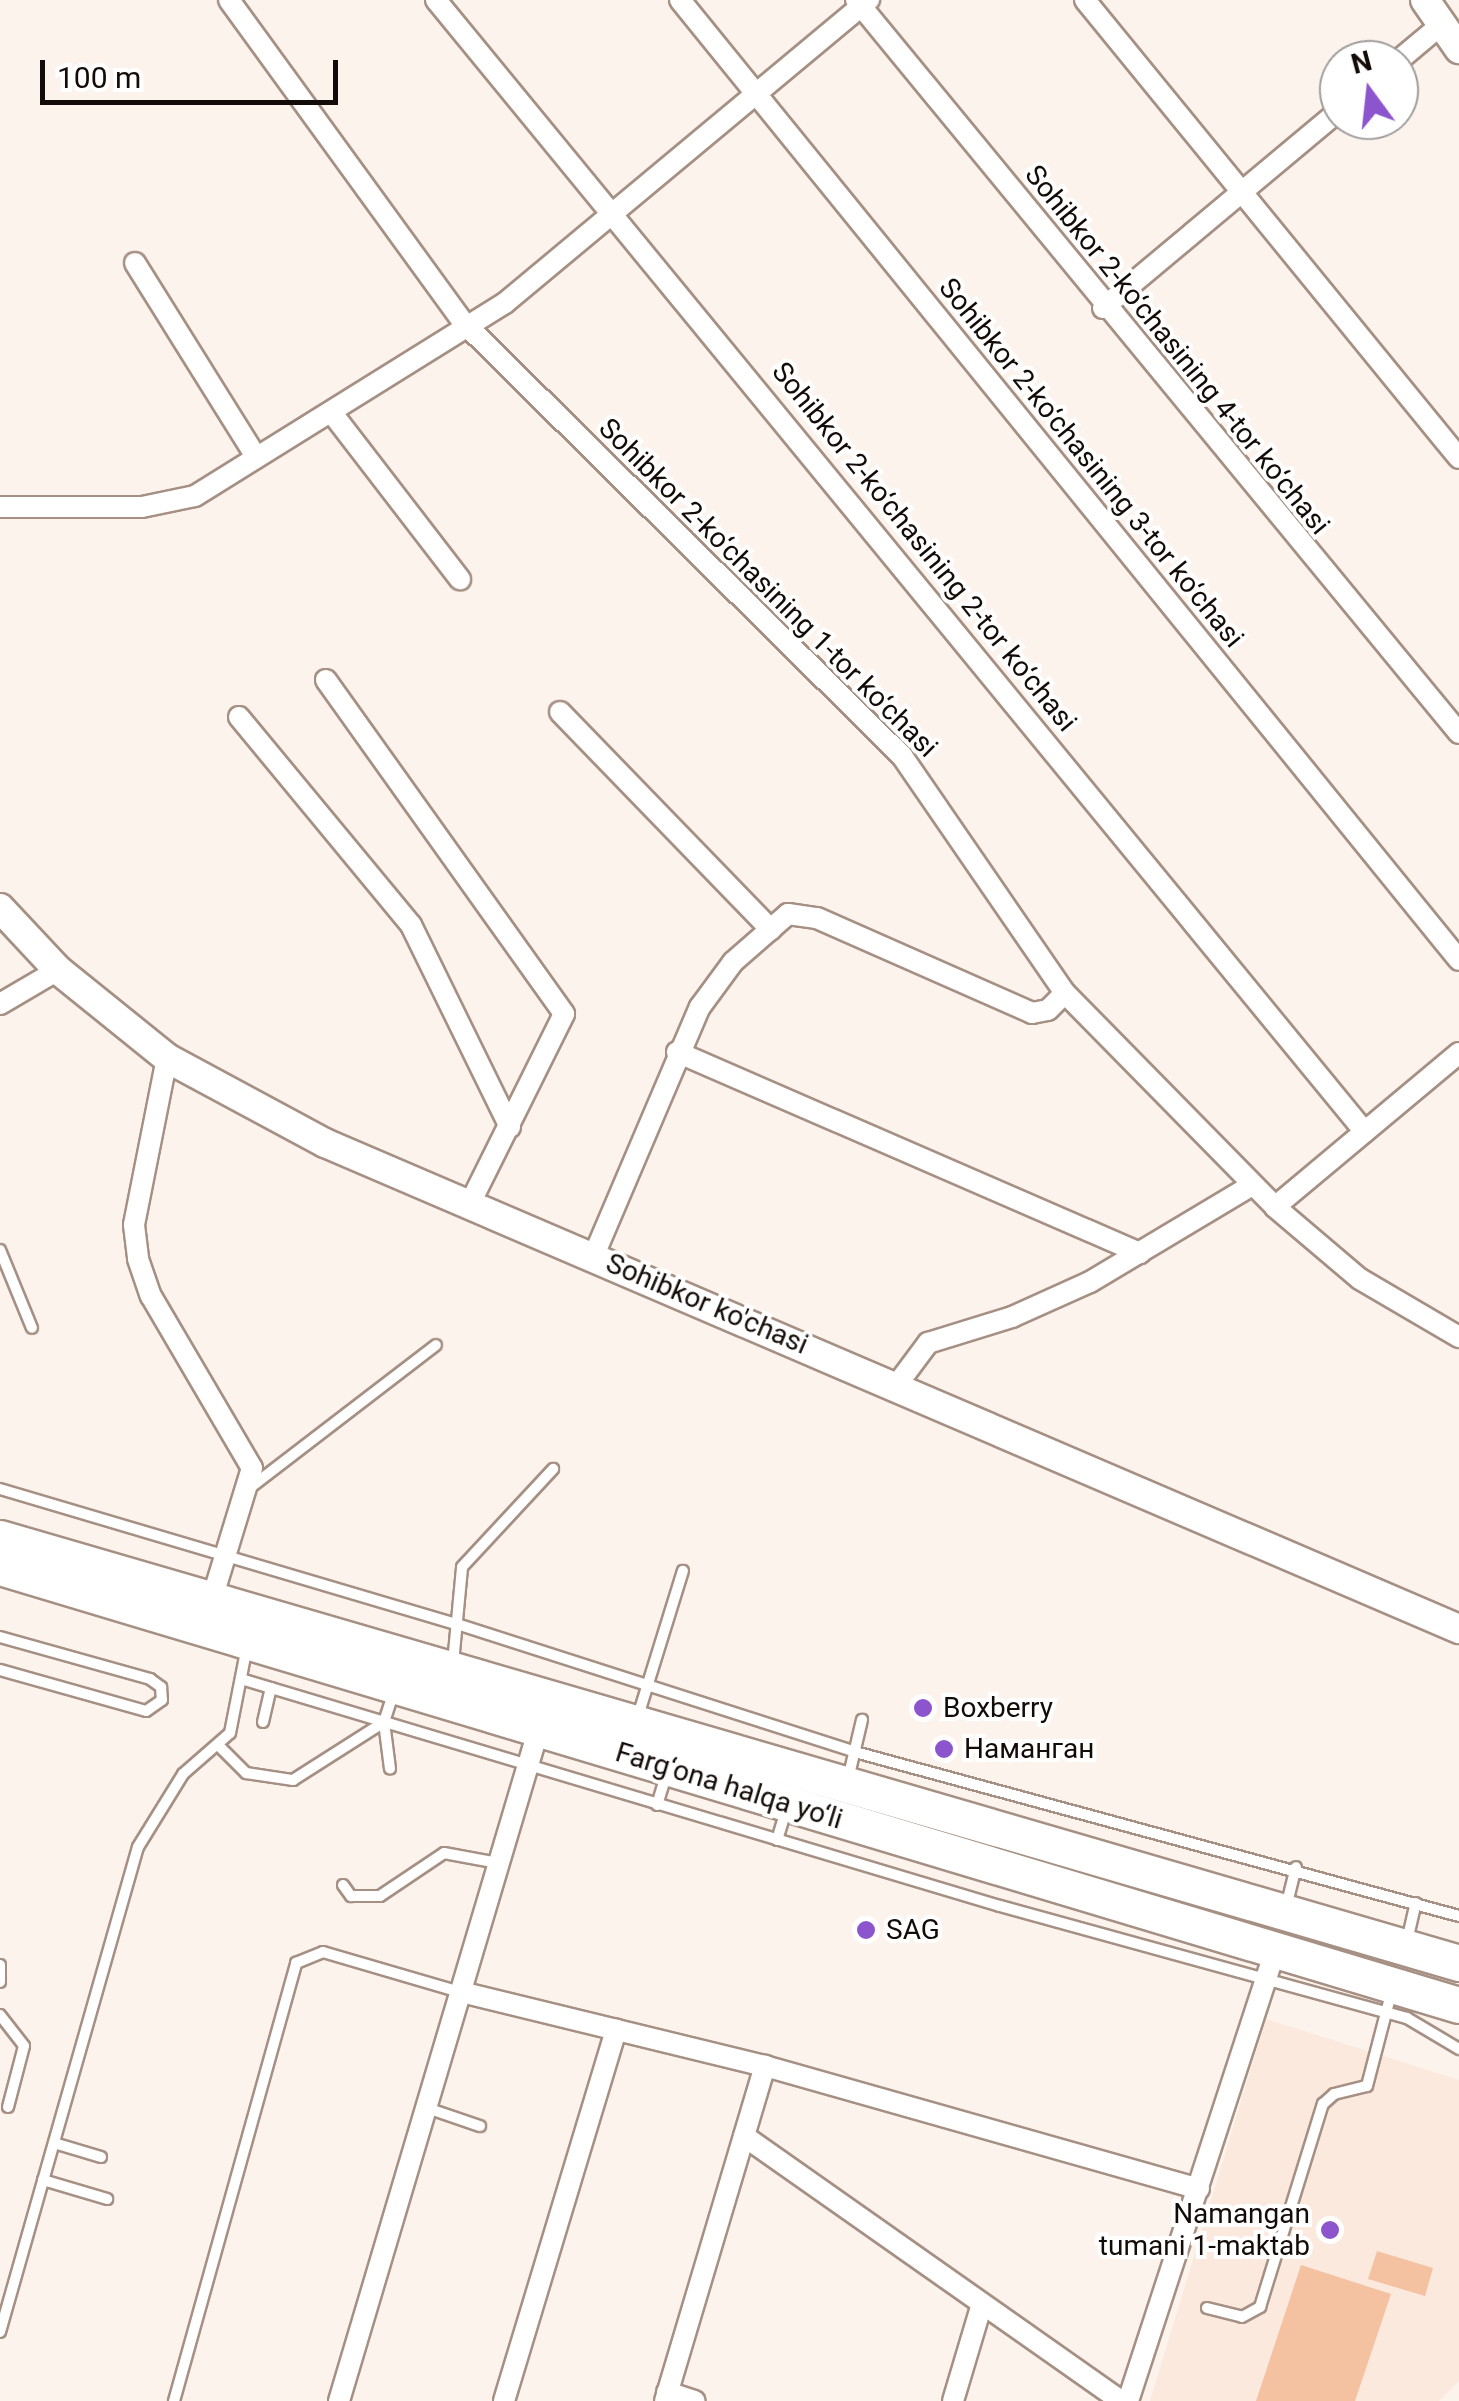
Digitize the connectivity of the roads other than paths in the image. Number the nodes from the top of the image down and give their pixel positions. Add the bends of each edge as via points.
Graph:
1 (230, 0) edge
2 (436, 0) edge
3 (680, 0) edge
4 (1086, 0) edge
5 (1425, 0) edge
6 (862, 2) edge
7 (1442, 24) junction
8 (1419, 43) edge
9 (1459, 49) edge
10 (758, 98) junction
11 (1319, 128) edge
12 (1242, 193) junction
13 (612, 214) junction
14 (135, 263) dead end
15 (1103, 308) junction
16 (464, 323) junction
17 (332, 413) junction
18 (256, 458) junction
19 (1459, 458) edge
20 (0, 508) edge
21 (460, 578) dead end
22 (326, 680) dead end
23 (560, 712) dead end
24 (239, 717) dead end
25 (1459, 733) edge
26 (0, 908) edge
27 (771, 930) junction
28 (1459, 960) edge
29 (58, 970) junction
30 (1065, 993) junction
31 (0, 1004) edge
32 (677, 1052) junction
33 (1459, 1052) edge
34 (168, 1058) junction
35 (510, 1127) junction
36 (1364, 1132) junction
37 (1252, 1185) junction
38 (470, 1203) junction
39 (1275, 1207) junction
40 (0, 1250) edge
41 (1140, 1253) junction
42 (594, 1255) junction
43 (32, 1328) dead end
44 (1459, 1337) edge
45 (436, 1345) dead end
46 (896, 1386) junction
47 (552, 1469) dead end
48 (251, 1487) junction
49 (0, 1489) edge
50 (0, 1538) edge
51 (227, 1556) junction
52 (0, 1567) edge
53 (683, 1571) dead end
54 (211, 1602) junction
55 (457, 1624) junction
56 (1459, 1629) edge
57 (0, 1637) edge
58 (248, 1640) junction
59 (0, 1670) edge
60 (452, 1674) junction
61 (242, 1678) junction
62 (395, 1685) junction
63 (647, 1686) junction
64 (271, 1688) junction
65 (862, 1720) dead end
66 (263, 1722) dead end
67 (384, 1722) junction
68 (634, 1727) junction
69 (539, 1728) junction
70 (218, 1745) junction
71 (855, 1752) junction
72 (528, 1766) junction
73 (668, 1767) junction
74 (390, 1769) dead end
75 (845, 1789) junction
76 (788, 1804) junction
77 (657, 1805) junction
78 (902, 1838) junction
79 (777, 1840) junction
80 (499, 1864) junction
81 (1296, 1868) junction
82 (1011, 1871) junction
83 (891, 1873) junction
84 (343, 1885) dead end
85 (1088, 1894) junction
86 (1416, 1903) junction
87 (1000, 1906) junction
88 (1142, 1910) junction
89 (1285, 1912) junction
90 (1459, 1916) edge
91 (1078, 1928) junction
92 (1132, 1944) junction
93 (1405, 1947) junction
94 (1459, 1963) edge
95 (1270, 1965) junction
96 (0, 1966) edge
97 (0, 1982) edge
98 (462, 1992) junction
99 (1390, 1999) junction
100 (1459, 2005) edge
101 (0, 2015) edge
102 (616, 2030) junction
103 (1459, 2049) edge
104 (765, 2066) junction
105 (8, 2107) dead end
106 (426, 2108) junction
107 (480, 2126) dead end
108 (744, 2136) junction
109 (54, 2143) junction
110 (101, 2157) dead end
111 (43, 2180) junction
112 (1200, 2189) junction
113 (106, 2199) dead end
114 (981, 2306) junction
115 (1207, 2308) dead end
116 (0, 2332) edge
117 (666, 2396) edge
118 (174, 2401) edge
119 (339, 2401) edge
120 (504, 2401) edge
121 (695, 2401) edge
122 (954, 2401) edge
123 (1125, 2401) edge

1 - 16 street, Sohibkor 2-ko‘chasining 1-tor ko‘chasi
2 - 13 street, Sohibkor 2-ko‘chasining 2-tor ko‘chasi
3 - 10 street, Sohibkor 2-ko‘chasining 3-tor ko‘chasi
4 - 12 street
5 - 7 street
6 - 10 street
6 - 15 street, Sohibkor 2-ko‘chasining 4-tor ko‘chasi
7 - 8 street
7 - 9 street
10 - 13 street
10 - 28 street, Sohibkor 2-ko‘chasining 3-tor ko‘chasi
11 - 12 street
12 - 15 street
12 - 19 street
13 - 16 street via 505,303
13 - 36 street, Sohibkor 2-ko‘chasining 2-tor ko‘chasi
14 - 18 street
15 - 25 street, Sohibkor 2-ko‘chasining 4-tor ko‘chasi
16 - 17 street
16 - 30 street, Sohibkor 2-ko‘chasining 1-tor ko‘chasi via 902,756
17 - 18 street
17 - 21 street
18 - 20 street via 195,496 142,507
22 - 35 street via 564,1014
23 - 27 street
24 - 35 street via 411,925
26 - 29 street, Sohibkor ko'chasi
27 - 30 street via 788,914 802,913 1032,1013 1048,1010
27 - 32 street via 723,976
29 - 31 street
29 - 34 street, Sohibkor ko'chasi
30 - 37 street, Sohibkor 2-ko‘chasining 1-tor ko‘chasi
32 - 41 street
32 - 42 street
33 - 36 street
34 - 38 street, Sohibkor ko'chasi via 326,1142
34 - 48 street via 137,1208 138,1259 151,1296 249,1454
35 - 38 street
36 - 39 street
37 - 39 street, Sohibkor 2-ko‘chasining 1-tor ko‘chasi
37 - 41 street
38 - 42 street, Sohibkor ko'chasi
39 - 44 street, Sohibkor 2-ko‘chasining 1-tor ko‘chasi via 1360,1279
40 - 43 lane
41 - 46 street via 1012,1317 928,1342
42 - 46 street, Sohibkor ko'chasi
45 - 48 lane
46 - 56 street, Sohibkor ko'chasi
47 - 55 lane via 470,1553
48 - 51 street
49 - 51 lane
50 - 54 highway, Farg‘ona halqa yo‘li
51 - 54 street
51 - 55 lane
52 - 58 highway, Farg‘ona halqa yo‘li
53 - 63 lane
54 - 60 highway, Farg‘ona halqa yo‘li
55 - 60 lane
55 - 63 lane
57 - 59 lane via 150,1680 161,1687 162,1700 146,1711
58 - 61 lane
58 - 62 highway, Farg‘ona halqa yo‘li
60 - 68 highway, Farg‘ona halqa yo‘li
61 - 64 lane
61 - 70 lane via 230,1733
62 - 67 lane
62 - 69 highway, Farg‘ona halqa yo‘li
63 - 68 lane
63 - 71 lane
64 - 66 lane
64 - 67 lane
65 - 71 lane
67 - 70 lane via 293,1780 246,1773
67 - 72 lane
67 - 74 lane
68 - 75 highway, Farg‘ona halqa yo‘li
69 - 72 street
69 - 73 highway, Farg‘ona halqa yo‘li
70 - 109 lane via 183,1774 138,1847
71 - 75 lane
71 - 81 lane
72 - 77 lane
72 - 80 street
73 - 76 highway, Farg‘ona halqa yo‘li
73 - 77 lane
75 - 89 highway, Farg‘ona halqa yo‘li
76 - 78 highway, Farg‘ona halqa yo‘li
76 - 79 lane
77 - 79 lane
78 - 82 highway, Farg‘ona halqa yo‘li
78 - 83 lane
79 - 83 lane
80 - 84 lane via 444,1853 380,1896 351,1896
80 - 98 street
81 - 86 lane
81 - 89 lane
82 - 85 highway, Farg‘ona halqa yo‘li
82 - 87 lane
83 - 87 lane
85 - 88 highway, Farg‘ona halqa yo‘li
85 - 91 lane
86 - 90 lane
86 - 93 lane
87 - 91 lane
88 - 92 lane
88 - 95 highway, Farg‘ona halqa yo‘li
89 - 93 highway, Farg‘ona halqa yo‘li
91 - 92 lane
92 - 95 lane
93 - 94 highway, Farg‘ona halqa yo‘li
95 - 99 highway, Farg‘ona halqa yo‘li
95 - 112 street
96 - 97 lane
98 - 102 street
98 - 106 street
98 - 118 lane via 323,1952 296,1963
99 - 100 highway, Farg‘ona halqa yo‘li
99 - 103 lane via 1407,2018
99 - 115 lane via 1367,2086 1323,2104 1260,2307 1242,2316
101 - 105 lane via 24,2046
102 - 104 street
102 - 120 street
104 - 108 street
104 - 112 street
106 - 107 lane
106 - 119 street
108 - 114 street
108 - 117 street
109 - 110 lane
109 - 111 lane
111 - 113 lane
111 - 116 lane
112 - 123 street
114 - 122 street
114 - 123 street
117 - 121 street

